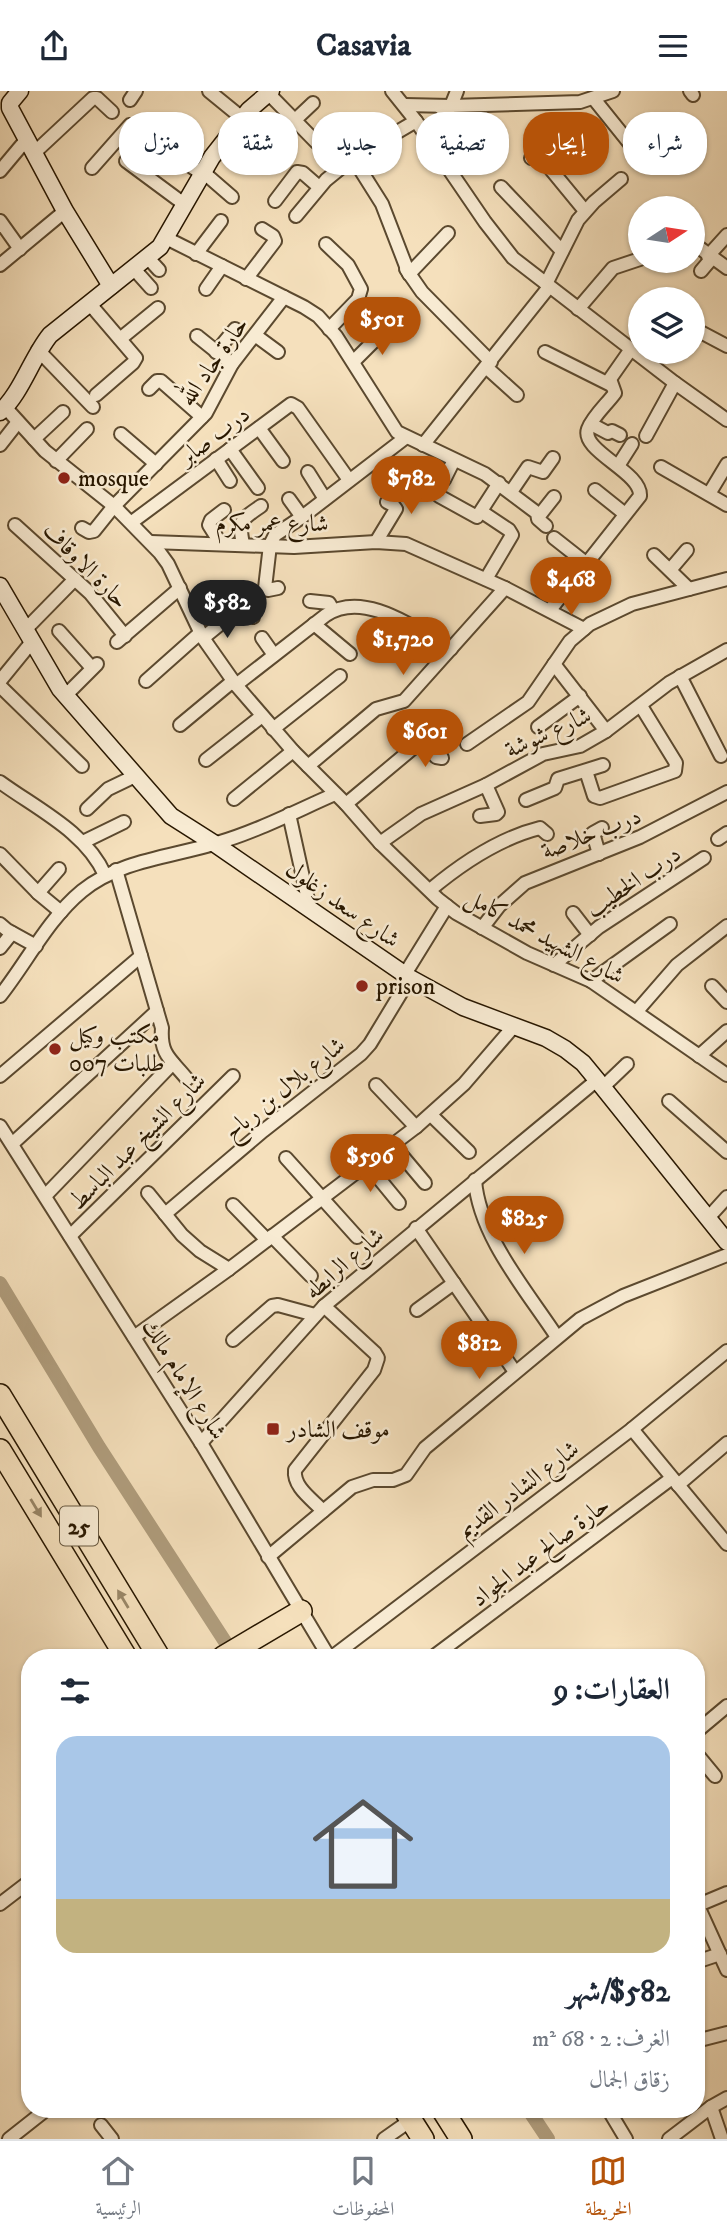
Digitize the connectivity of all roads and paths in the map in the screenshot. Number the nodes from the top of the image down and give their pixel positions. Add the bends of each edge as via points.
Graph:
1 (209, 91) edge
2 (392, 91) edge
3 (457, 91) edge
4 (569, 91) edge
5 (613, 91) edge
6 (267, 92) edge
7 (10, 97) edge
8 (594, 99) junction
9 (580, 102) junction
10 (313, 103) dead end
11 (405, 105) junction
12 (445, 106) junction
13 (112, 112) dead end
14 (235, 112) edge
15 (248, 112) edge
16 (287, 112) edge
17 (451, 112) edge
18 (298, 117) edge
19 (416, 121) joint
20 (298, 123) edge
21 (402, 129) edge
22 (623, 135) edge
23 (119, 137) edge
24 (312, 138) edge
25 (30, 147) junction
26 (218, 150) edge
27 (92, 168) dead end
28 (204, 169) edge
29 (0, 170) edge
30 (204, 174) edge
31 (145, 175) edge
32 (200, 175) edge
33 (333, 175) edge
34 (364, 175) edge
35 (453, 175) edge
36 (555, 175) edge
37 (621, 179) dead end
38 (319, 187) junction
39 (501, 187) dead end
40 (232, 197) dead end
41 (275, 201) dead end
42 (184, 204) junction
43 (65, 211) junction
44 (585, 211) junction
45 (296, 216) dead end
46 (0, 221) edge
47 (221, 221) dead end
48 (262, 229) dead end
49 (448, 233) dead end
50 (727, 235) edge
51 (166, 238) junction
52 (394, 239) dead end
53 (326, 244) dead end
54 (20, 249) junction
55 (562, 251) junction
56 (705, 253) edge
57 (196, 254) junction
58 (148, 257) junction
59 (710, 257) junction
60 (628, 263) edge
61 (0, 265) edge
62 (705, 265) edge
63 (222, 266) junction
64 (727, 268) edge
65 (134, 269) junction
66 (159, 270) dead end
67 (409, 274) junction
68 (246, 279) junction
69 (547, 285) junction
70 (111, 286) junction
71 (152, 288) dead end
72 (205, 289) dead end
73 (284, 297) junction
74 (89, 303) junction
75 (158, 308) dead end
76 (578, 309) junction
77 (387, 328) dead end
78 (234, 329) dead end
79 (329, 329) junction
80 (255, 335) junction
81 (705, 335) edge
82 (197, 336) dead end
83 (120, 339) junction
84 (628, 347) edge
85 (727, 347) edge
86 (38, 350) junction
87 (216, 352) junction
88 (278, 352) dead end
89 (545, 352) dead end
90 (628, 353) edge
91 (590, 359) dead end
92 (354, 361) junction
93 (232, 364) junction
94 (489, 364) junction
95 (650, 364) edge
96 (583, 371) junction
97 (675, 383) junction
98 (611, 385) junction
99 (149, 389) dead end
100 (517, 395) dead end
101 (2, 408) edge
102 (63, 412) dead end
103 (202, 417) junction
104 (727, 420) edge
105 (18, 422) junction
106 (591, 424) junction
107 (259, 428) junction
108 (87, 429) dead end
109 (121, 434) dead end
110 (620, 435) dead end
111 (646, 436) dead end
112 (405, 437) junction
113 (34, 439) junction
114 (632, 444) dead end
115 (0, 445) edge
116 (423, 445) junction
117 (230, 449) junction
118 (553, 458) dead end
119 (216, 459) junction
120 (454, 460) junction
121 (56, 461) junction
122 (283, 461) dead end
123 (156, 464) junction
124 (727, 464) edge
125 (618, 466) junction
126 (661, 467) dead end
127 (308, 472) dead end
128 (444, 479) dead end
129 (230, 481) dead end
130 (349, 481) junction
131 (499, 483) junction
132 (258, 488) dead end
133 (595, 490) dead end
134 (511, 492) junction
135 (709, 494) junction
136 (439, 496) dead end
137 (554, 497) dead end
138 (289, 499) dead end
139 (326, 499) junction
140 (387, 502) dead end
141 (727, 505) edge
142 (114, 506) junction
143 (261, 506) dead end
144 (224, 510) dead end
145 (482, 512) junction
146 (625, 515) junction
147 (302, 517) junction
148 (132, 522) junction
149 (15, 525) dead end
150 (82, 528) dead end
151 (554, 538) dead end
152 (376, 541) junction
153 (151, 543) junction
154 (221, 544) junction
155 (243, 544) junction
156 (270, 545) junction
157 (687, 550) dead end
158 (654, 555) dead end
159 (587, 564) junction
160 (670, 570) junction
161 (75, 579) junction
162 (486, 579) junction
163 (726, 582) edge
164 (0, 586) edge
165 (180, 588) junction
166 (278, 588) dead end
167 (505, 588) junction
168 (689, 589) junction
169 (310, 601) dead end
170 (46, 609) junction
171 (333, 610) junction
172 (550, 610) junction
173 (253, 617) dead end
174 (314, 624) junction
175 (584, 629) junction
176 (28, 636) junction
177 (201, 636) junction
178 (262, 638) dead end
179 (451, 649) junction
180 (727, 650) edge
181 (350, 654) dead end
182 (274, 655) junction
183 (554, 664) junction
184 (340, 676) dead end
185 (680, 676) junction
186 (0, 681) edge
187 (146, 681) dead end
188 (235, 683) junction
189 (0, 686) edge
190 (65, 696) junction
191 (580, 696) junction
192 (358, 706) dead end
193 (641, 706) junction
194 (262, 716) junction
195 (369, 716) junction
196 (443, 723) dead end
197 (180, 725) dead end
198 (538, 727) dead end
199 (273, 729) junction
200 (606, 731) junction
201 (422, 740) junction
202 (467, 744) dead end
203 (293, 751) junction
204 (722, 756) dead end
205 (442, 758) dead end
206 (206, 759) dead end
207 (603, 765) dead end
208 (82, 766) dead end
209 (308, 767) junction
210 (586, 771) junction
211 (135, 776) junction
212 (0, 782) edge
213 (486, 785) junction
214 (727, 792) edge
215 (335, 794) junction
216 (234, 799) dead end
217 (526, 800) dead end
218 (345, 804) junction
219 (87, 810) dead end
220 (289, 814) junction
221 (480, 816) dead end
222 (124, 822) dead end
223 (602, 828) dead end
224 (547, 834) dead end
225 (513, 840) dead end
226 (83, 842) junction
227 (380, 843) junction
228 (215, 844) junction
229 (0, 854) edge
230 (599, 854) junction
231 (704, 858) dead end
232 (59, 869) dead end
233 (110, 873) junction
234 (430, 890) junction
235 (38, 893) junction
236 (447, 907) junction
237 (310, 909) junction
238 (61, 912) junction
239 (573, 913) dead end
240 (0, 924) edge
241 (670, 924) dead end
242 (482, 928) junction
243 (726, 929) edge
244 (12, 933) junction
245 (590, 935) junction
246 (36, 946) junction
247 (0, 948) edge
248 (141, 955) junction
249 (554, 965) junction
250 (407, 976) junction
251 (591, 981) junction
252 (712, 986) dead end
253 (0, 996) edge
254 (727, 1002) edge
255 (157, 1011) junction
256 (637, 1011) junction
257 (514, 1025) junction
258 (727, 1031) edge
259 (699, 1056) junction
260 (173, 1063) junction
261 (627, 1064) dead end
262 (727, 1075) edge
263 (0, 1076) edge
264 (233, 1076) dead end
265 (187, 1079) dead end
266 (600, 1083) junction
267 (376, 1085) dead end
268 (669, 1101) dead end
269 (431, 1115) junction
270 (0, 1126) edge
271 (416, 1127) junction
272 (12, 1144) junction
273 (393, 1145) junction
274 (469, 1152) dead end
275 (727, 1152) edge
276 (286, 1158) dead end
277 (367, 1164) junction
278 (475, 1180) junction
279 (425, 1183) dead end
280 (148, 1193) dead end
281 (45, 1196) junction
282 (727, 1196) edge
283 (321, 1199) junction
284 (399, 1203) dead end
285 (233, 1205) dead end
286 (165, 1214) junction
287 (708, 1218) junction
288 (416, 1229) junction
289 (70, 1237) junction
290 (356, 1237) dead end
291 (269, 1238) junction
292 (727, 1242) edge
293 (727, 1255) edge
294 (229, 1269) junction
295 (311, 1276) dead end
296 (454, 1283) junction
297 (417, 1310) dead end
298 (320, 1311) junction
299 (134, 1337) junction
300 (557, 1337) junction
301 (233, 1340) dead end
302 (727, 1351) edge
303 (516, 1372) junction
304 (0, 1395) edge
305 (632, 1429) junction
306 (201, 1443) junction
307 (727, 1443) edge
308 (0, 1450) edge
309 (675, 1481) junction
310 (323, 1511) junction
311 (727, 1544) edge
312 (268, 1557) junction
313 (300, 1611) junction
314 (121, 1649) edge
315 (153, 1649) edge
316 (236, 1649) edge
317 (325, 1649) edge
318 (341, 1649) edge
319 (444, 1649) edge
320 (727, 1706) edge
321 (705, 1724) edge
322 (705, 1763) edge
323 (716, 1776) dead end
324 (21, 1888) edge
325 (727, 1893) edge
326 (705, 1903) edge
327 (0, 1905) edge
328 (705, 1923) edge
329 (720, 1954) junction
330 (705, 1959) edge
331 (727, 1970) edge
332 (727, 2033) edge
333 (705, 2039) edge
334 (727, 2098) edge
335 (711, 2107) junction
336 (705, 2112) edge
337 (36, 2118) edge
338 (403, 2118) edge
339 (410, 2118) edge
340 (448, 2118) edge
341 (613, 2118) edge
342 (697, 2118) edge
343 (101, 2125) dead end
344 (9, 2139) edge
345 (112, 2139) edge
346 (384, 2139) edge
347 (423, 2139) edge
348 (461, 2139) edge
349 (626, 2139) edge
350 (669, 2139) edge
351 (722, 2139) edge

1 - 14 street
2 - 11 street
3 - 12 street
4 - 9 street
5 - 8 street
6 - 15 street
6 - 16 street
7 - 25 street via 10,108
8 - 9 street
8 - 22 street
9 - 12 street
10 - 18 street
11 - 12 street
11 - 19 street
12 - 17 street
13 - 25 street via 93,98
19 - 21 street
20 - 24 street
23 - 27 street
25 - 29 street
25 - 43 street
26 - 28 street
30 - 40 street
31 - 42 street
32 - 42 street
33 - 38 street
34 - 67 street via 382,204
35 - 69 street via 498,242
36 - 44 street
37 - 44 street
38 - 41 street via 298,172
38 - 45 street
39 - 55 street
42 - 51 street
43 - 54 street
43 - 70 street
44 - 55 street
46 - 54 street
47 - 57 street
48 - 68 street via 275,241
49 - 67 street
50 - 59 street
51 - 57 street
51 - 58 street
52 - 67 street
53 - 79 street via 348,265 361,289 358,299
54 - 61 street
55 - 69 street
56 - 59 street
57 - 63 street
58 - 65 street
58 - 66 street
59 - 62 street
59 - 64 street
60 - 76 street via 612,268
63 - 68 street
63 - 72 street
65 - 70 street
65 - 71 street
67 - 94 street
68 - 73 street
69 - 76 street
69 - 94 street
70 - 74 street
73 - 79 street via 318,316
73 - 80 street, حارة جاد الله
74 - 83 street
74 - 86 street
75 - 83 street
76 - 84 street
77 - 92 street
78 - 87 street
79 - 92 street
80 - 88 street
80 - 93 street, حارة جاد الله
81 - 85 street
82 - 87 street
83 - 86 street via 135,361 95,401
86 - 101 street
87 - 93 street
89 - 96 street
90 - 98 street via 610,379
91 - 96 street
92 - 112 street via 391,425
93 - 103 street, حارة جاد الله
94 - 100 street
94 - 116 street
95 - 97 street
96 - 98 street
97 - 104 street
97 - 111 street
98 - 106 street via 615,393
99 - 103 street via 160,381
101 - 105 street, شارع الشهيد محمد كامل
102 - 113 street
103 - 123 street, حارة جاد الله
105 - 113 street, شارع الشهيد محمد كامل
105 - 115 street
106 - 110 street
106 - 125 street via 589,443
107 - 117 street, درب صابر
107 - 122 street
107 - 130 street, درب صابر via 295,405 316,445
108 - 121 street
109 - 123 street
112 - 116 street
112 - 130 street
113 - 121 street, شارع الشهيد محمد كامل
114 - 125 street
116 - 120 street
117 - 119 street, درب صابر
117 - 132 street
118 - 134 street via 541,473 528,467
119 - 129 street
119 - 148 street, درب صابر
120 - 128 street
120 - 131 street
121 - 142 street, شارع الشهيد محمد كامل
123 - 142 street, حارة جاد الله
124 - 135 street
125 - 146 street via 640,490
126 - 135 street
127 - 139 street
130 - 139 street
131 - 134 street
131 - 145 street
133 - 146 street
134 - 137 street via 542,521
135 - 141 street
136 - 145 street via 475,517
138 - 147 street
139 - 147 street
140 - 152 street via 396,509
142 - 148 street, شارع الشهيد محمد كامل
142 - 150 street, حارة جاد الله via 94,531
143 - 155 street via 241,522
144 - 154 street via 209,525
145 - 162 street via 512,535
146 - 159 street
147 - 156 street via 278,532
148 - 153 street, شارع الشهيد محمد كامل
149 - 161 street, حارة الاوقاف
151 - 159 street
152 - 156 street, شارع عمر مكرم
152 - 162 street, شارع عمر مكرم via 406,544
153 - 154 street, شارع عمر مكرم
153 - 165 street, شارع الشهيد محمد كامل
154 - 155 street, شارع عمر مكرم
155 - 156 street, شارع عمر مكرم
156 - 166 street via 265,588
157 - 160 street
158 - 160 street
159 - 172 street
160 - 168 street
161 - 165 street, حارة الاوقاف via 121,639
161 - 170 street
162 - 167 street, شارع عمر مكرم
163 - 168 street
164 - 176 street, شارع سعد زغلول
165 - 177 street, شارع الشهيد محمد كامل
167 - 172 street, شارع عمر مكرم
167 - 179 street
168 - 175 street via 632,604
169 - 171 street via 328,602
170 - 176 street
170 - 190 street via 94,666
171 - 174 street
171 - 179 street via 349,606 376,610
172 - 175 street, شارع عمر مكرم
173 - 177 street via 241,607
174 - 181 street
174 - 182 street
175 - 183 street
176 - 186 street
176 - 190 street, شارع سعد زغلول
177 - 187 street
177 - 188 street, شارع الشهيد محمد كامل
178 - 182 street
179 - 195 street via 404,701 380,707
180 - 185 street, شارع شوشة
182 - 188 street
183 - 191 street
183 - 202 street via 528,702
184 - 199 street
185 - 193 street, شارع شوشة
185 - 204 street
188 - 194 street, شارع الشهيد محمد كامل
188 - 197 street
189 - 208 street
190 - 211 street, شارع سعد زغلول
191 - 198 street
191 - 200 street
192 - 195 street
193 - 200 street, شارع شوشة
193 - 210 street via 676,763 675,771 600,797 594,796
194 - 199 street, شارع الشهيد محمد كامل
194 - 206 street
195 - 209 street
196 - 201 street
199 - 203 street, شارع الشهيد محمد كامل
200 - 213 street, شارع شوشة via 580,746 543,754
201 - 205 street
201 - 218 street via 396,770
203 - 209 street, شارع الشهيد محمد كامل
203 - 216 street
207 - 210 street
209 - 215 street, شارع الشهيد محمد كامل
210 - 217 street via 558,779 555,788
211 - 219 street via 108,789
211 - 228 street, شارع سعد زغلول via 171,816
212 - 226 street
213 - 221 street via 498,812
213 - 227 street, شارع شوشة via 421,814
214 - 230 street, درب خلاصة
215 - 218 street, شارع الشهيد محمد كامل
215 - 220 street
218 - 227 street, شارع الشهيد محمد كامل
220 - 228 street
220 - 237 street
222 - 226 street
223 - 230 street via 593,833
224 - 234 street via 540,828 517,836 471,860
225 - 234 street
226 - 233 street
227 - 234 street, شارع الشهيد محمد كامل
228 - 233 street
228 - 237 street, شارع سعد زغلول
229 - 235 street
230 - 242 street, درب خلاصة via 524,883
231 - 245 street, درب الخطيب
232 - 235 street
233 - 238 street
233 - 248 street
234 - 236 street, شارع الشهيد محمد كامل
235 - 238 street
236 - 242 street, شارع الشهيد محمد كامل
236 - 250 street, شارع بلال بن رباح
237 - 250 street, شارع سعد زغلول
238 - 246 street
239 - 245 street
240 - 244 street
241 - 251 street
242 - 249 street, شارع الشهيد محمد كامل
243 - 256 street via 677,965
244 - 246 street
244 - 247 street
245 - 249 street, درب الخطيب
246 - 253 street
248 - 255 street
248 - 263 street
249 - 251 street, شارع الشهيد محمد كامل
250 - 257 street, شارع سعد زغلول via 454,1003
250 - 286 street, شارع بلال بن رباح via 360,1054
251 - 256 street, شارع الشهيد محمد كامل
252 - 254 street
255 - 260 street via 161,1044
255 - 272 street
256 - 259 street, شارع الشهيد محمد كامل
257 - 266 street, شارع سعد زغلول via 565,1049
257 - 269 street
258 - 259 street
259 - 262 street, شارع الشهيد محمد كامل
260 - 265 street
260 - 281 street
261 - 266 street, شارع الرابطه
264 - 289 street, شارع الشيخ عبد الباسط
266 - 278 street, شارع الرابطه
266 - 287 street, شارع سعد زغلول
267 - 271 street
268 - 275 street
269 - 271 street
269 - 274 street
270 - 272 street, شارع الإمام مالك
271 - 273 street
272 - 281 street, شارع الإمام مالك
273 - 277 street
273 - 279 street
276 - 283 street
277 - 283 street
277 - 284 street
278 - 288 street, شارع الرابطه
278 - 300 street via 489,1232
280 - 286 street
281 - 289 street, شارع الإمام مالك
282 - 287 street
283 - 290 street
283 - 291 street
285 - 291 street
286 - 294 street via 190,1243
287 - 292 street, شارع سعد زغلول
288 - 296 street
288 - 298 street, شارع الرابطه
289 - 299 street, شارع الإمام مالك
291 - 294 street
291 - 295 street
293 - 300 street via 608,1303
294 - 299 street
296 - 297 street
296 - 303 street
298 - 301 street via 272,1306
298 - 306 street, شارع الرابطه
298 - 310 street via 375,1353 377,1363 295,1470 298,1485
299 - 306 street, شارع الإمام مالك
300 - 303 street
302 - 305 street, شارع الشادر القديم
303 - 310 street via 425,1448 406,1475 359,1484
315 -> 304 highway, 25
305 - 309 street
305 - 318 street, شارع الشادر القديم
306 - 312 street, شارع الإمام مالك
307 - 309 street, حارة صالح عبد الجواد
308 -> 314 highway, 25
309 - 311 street
309 - 319 street, حارة صالح عبد الجواد
310 - 312 street
312 - 313 street, شارع الإمام مالك
313 - 316 highway
313 - 317 street, شارع الإمام مالك
320 - 321 street
322 - 323 street
324 - 327 street
325 - 326 street
328 - 329 street
329 - 330 street
329 - 331 street
332 - 333 street
334 - 335 street
335 - 336 street
335 - 351 street
337 - 344 street
338 - 346 street
339 - 347 highway
340 - 348 highway
341 - 349 street
342 - 350 street
343 - 345 street

